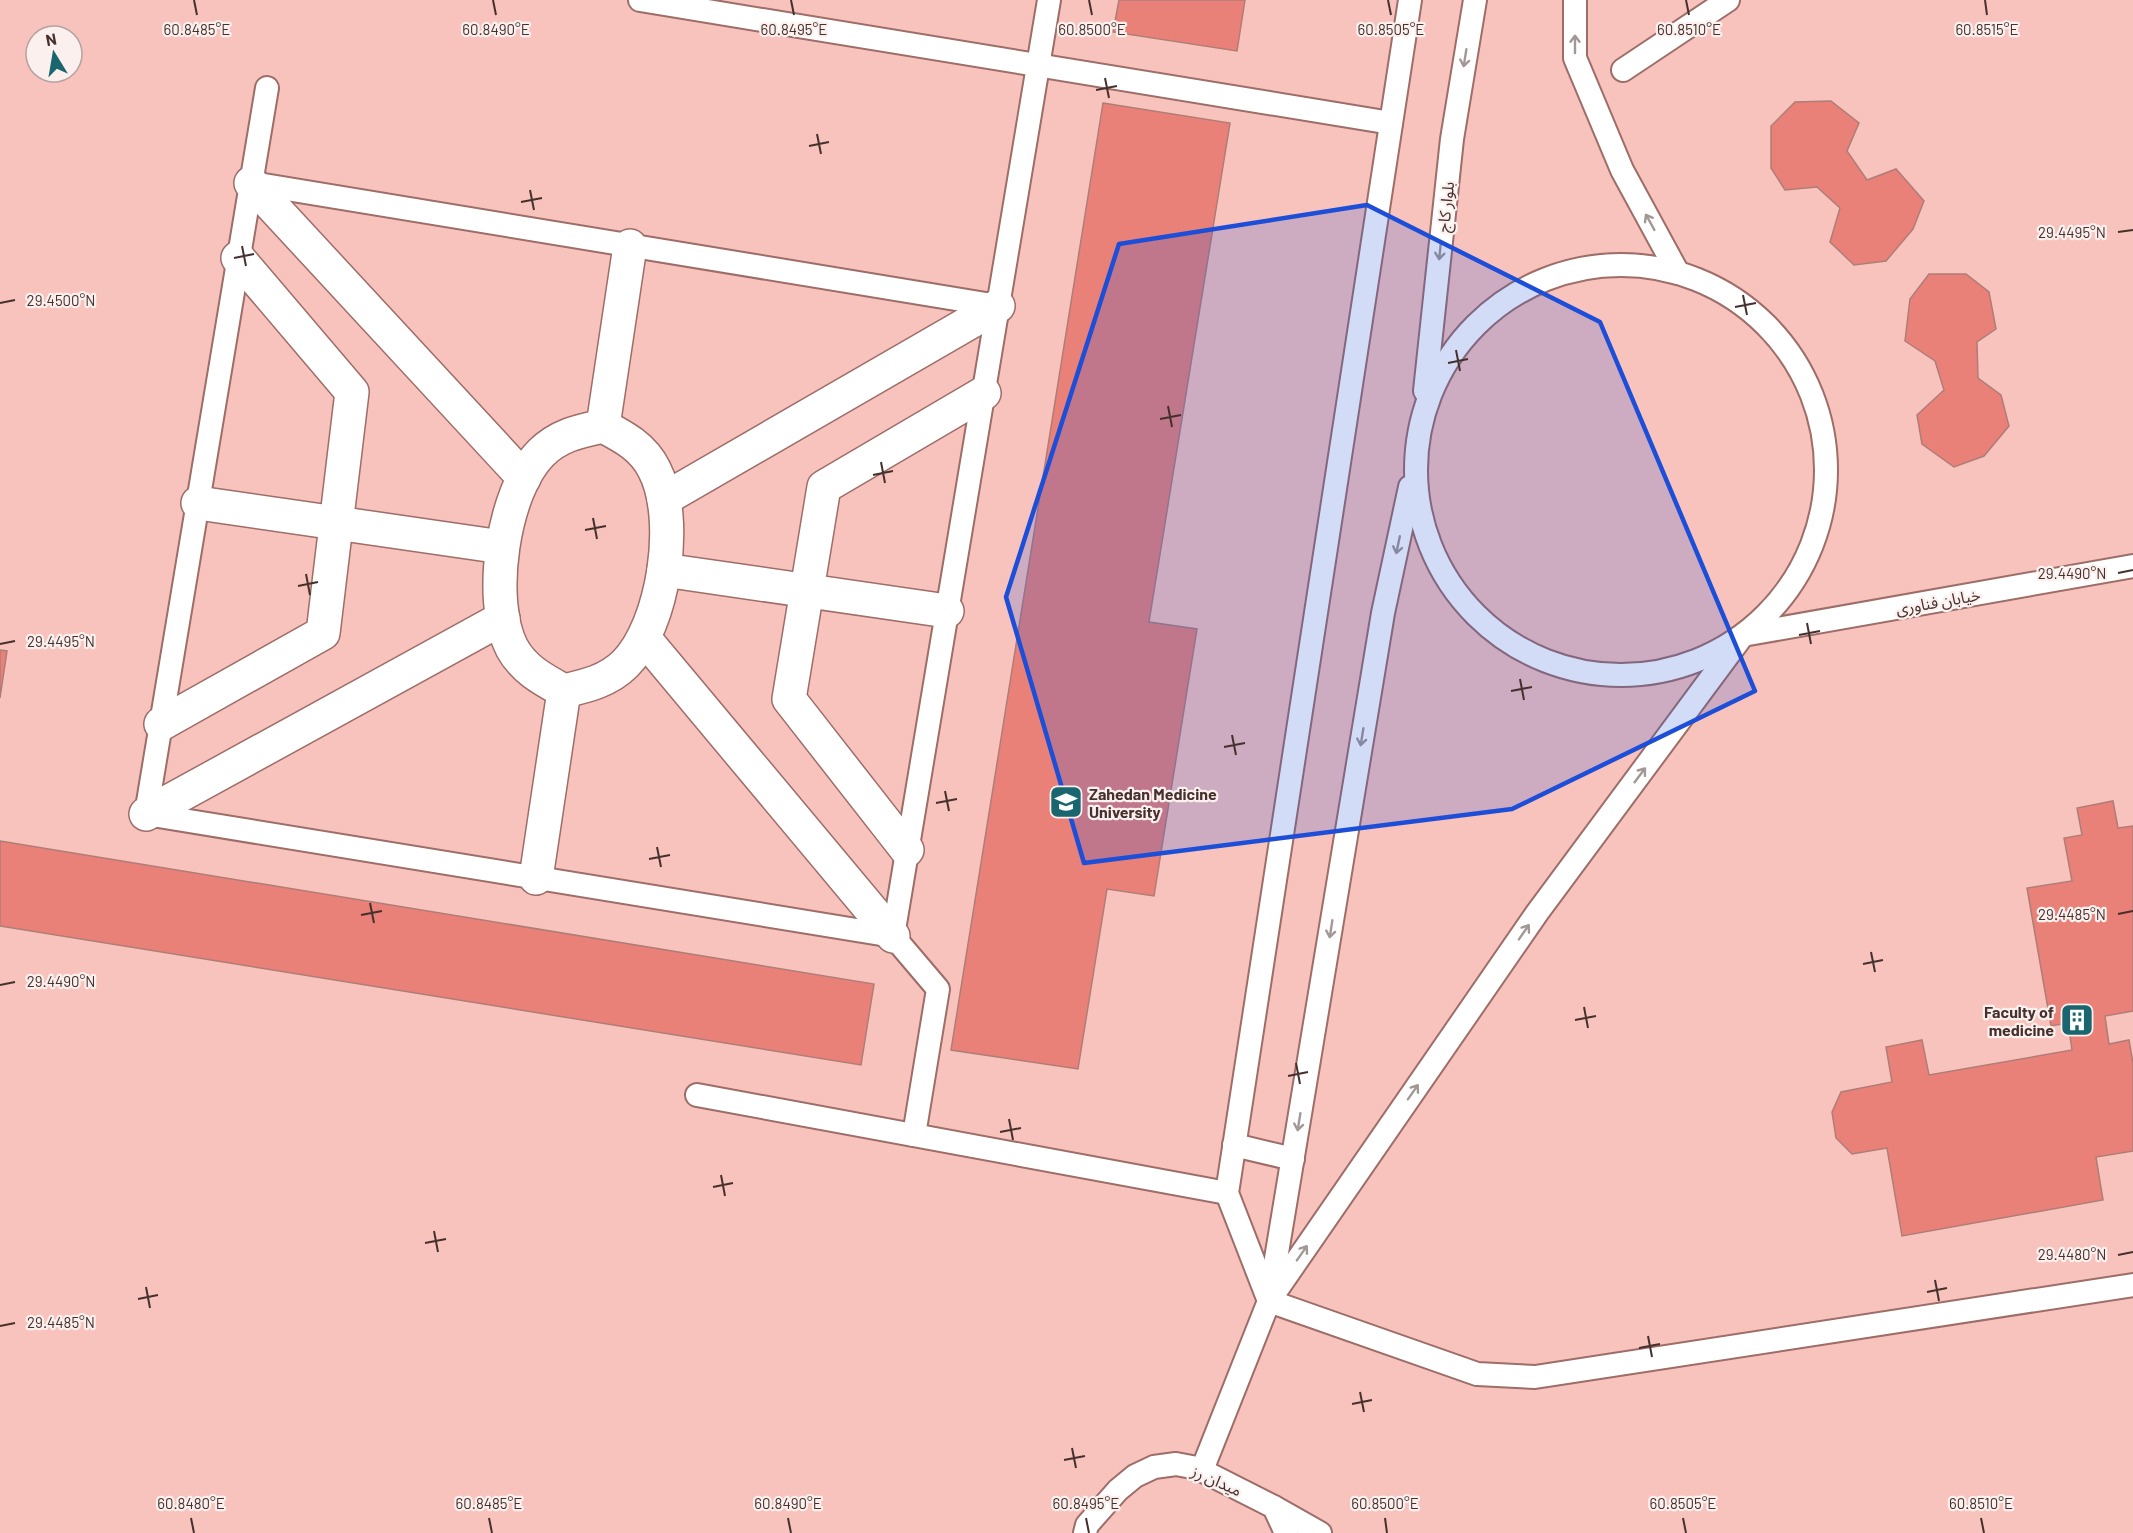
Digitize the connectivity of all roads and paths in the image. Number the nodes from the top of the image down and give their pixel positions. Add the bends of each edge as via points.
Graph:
1 (640, 0) edge
2 (1049, 0) edge
3 (1410, 0) edge
4 (1475, 0) edge
5 (1575, 0) edge
6 (1728, 0) edge
7 (1038, 65) junction
8 (1623, 70) dead end
9 (267, 88) dead end
10 (1391, 123) junction
11 (251, 183) junction
12 (630, 246) junction
13 (238, 258) junction
14 (1678, 273) junction
15 (998, 306) junction
16 (984, 393) junction
17 (1422, 414) junction
18 (603, 426) junction
19 (1414, 467) junction
20 (524, 478) junction
21 (664, 499) junction
22 (198, 503) junction
23 (336, 523) junction
24 (502, 547) junction
25 (2133, 566) edge
26 (664, 570) junction
27 (807, 591) junction
28 (947, 611) junction
29 (503, 618) junction
30 (1743, 635) junction
31 (644, 638) junction
32 (564, 691) junction
33 (161, 724) junction
34 (146, 814) junction
35 (907, 850) junction
36 (536, 878) junction
37 (893, 936) junction
38 (697, 1095) dead end
39 (914, 1135) junction
40 (1234, 1145) junction
41 (1293, 1159) junction
42 (1227, 1192) junction
43 (2133, 1285) edge
44 (1269, 1301) junction
45 (1202, 1470) junction
46 (1274, 1507) junction
47 (1083, 1530) edge
48 (1286, 1533) edge
49 (1320, 1533) edge

1 - 7 lane
2 - 7 lane
3 - 10 lane
4 -> 17 lane, بلوار کاج via 1452,139
14 -> 5 lane via 1622,170 1575,58
6 - 8 lane
7 - 10 lane
7 - 15 lane
9 - 11 lane
10 - 40 lane
11 - 12 lane
11 - 13 lane
11 - 20 street
12 - 15 lane
12 - 18 street
13 - 22 lane
13 - 23 street via 352,392
14 - 17 lane via 1633,266 1586,268 1541,280 1501,303 1466,334 1440,372
14 - 30 lane via 1725,293 1765,324 1797,363 1818,409 1827,459 1823,509 1808,557 1780,601
15 - 16 lane
15 - 21 street
16 - 27 street via 824,487
16 - 28 lane
17 - 19 lane
18 - 20 street via 568,434 541,453
18 - 21 street via 634,443 654,469
19 - 30 lane via 1421,524 1444,576 1479,621 1526,654 1581,672 1637,675 1693,663
19 -> 41 lane via 1383,613
20 - 24 street
21 - 26 street
22 - 23 street
22 - 33 lane
23 - 24 street
23 - 33 street via 323,633
24 - 29 street
25 - 30 lane, خیابان فناوری
26 - 27 street
26 - 31 street
27 - 28 street
27 - 35 street via 789,699
28 - 35 lane
29 - 32 street via 512,648 533,674
29 - 34 street
44 -> 30 lane via 1537,913
31 - 32 street via 625,664 598,683
31 - 37 street
32 - 36 street
33 - 34 lane
34 - 36 lane
35 - 37 lane
36 - 37 lane
37 - 39 lane via 939,989
38 - 39 lane
39 - 42 lane
40 - 41 lane
40 - 42 lane
41 - 44 lane
42 - 44 lane
43 - 44 lane via 1535,1377 1477,1374
44 - 45 lane
45 - 46 lane, میدان رز
45 - 47 lane, میدان رز via 1176,1464 1154,1467 1135,1476
46 - 48 lane
46 - 49 lane, میدان رز

